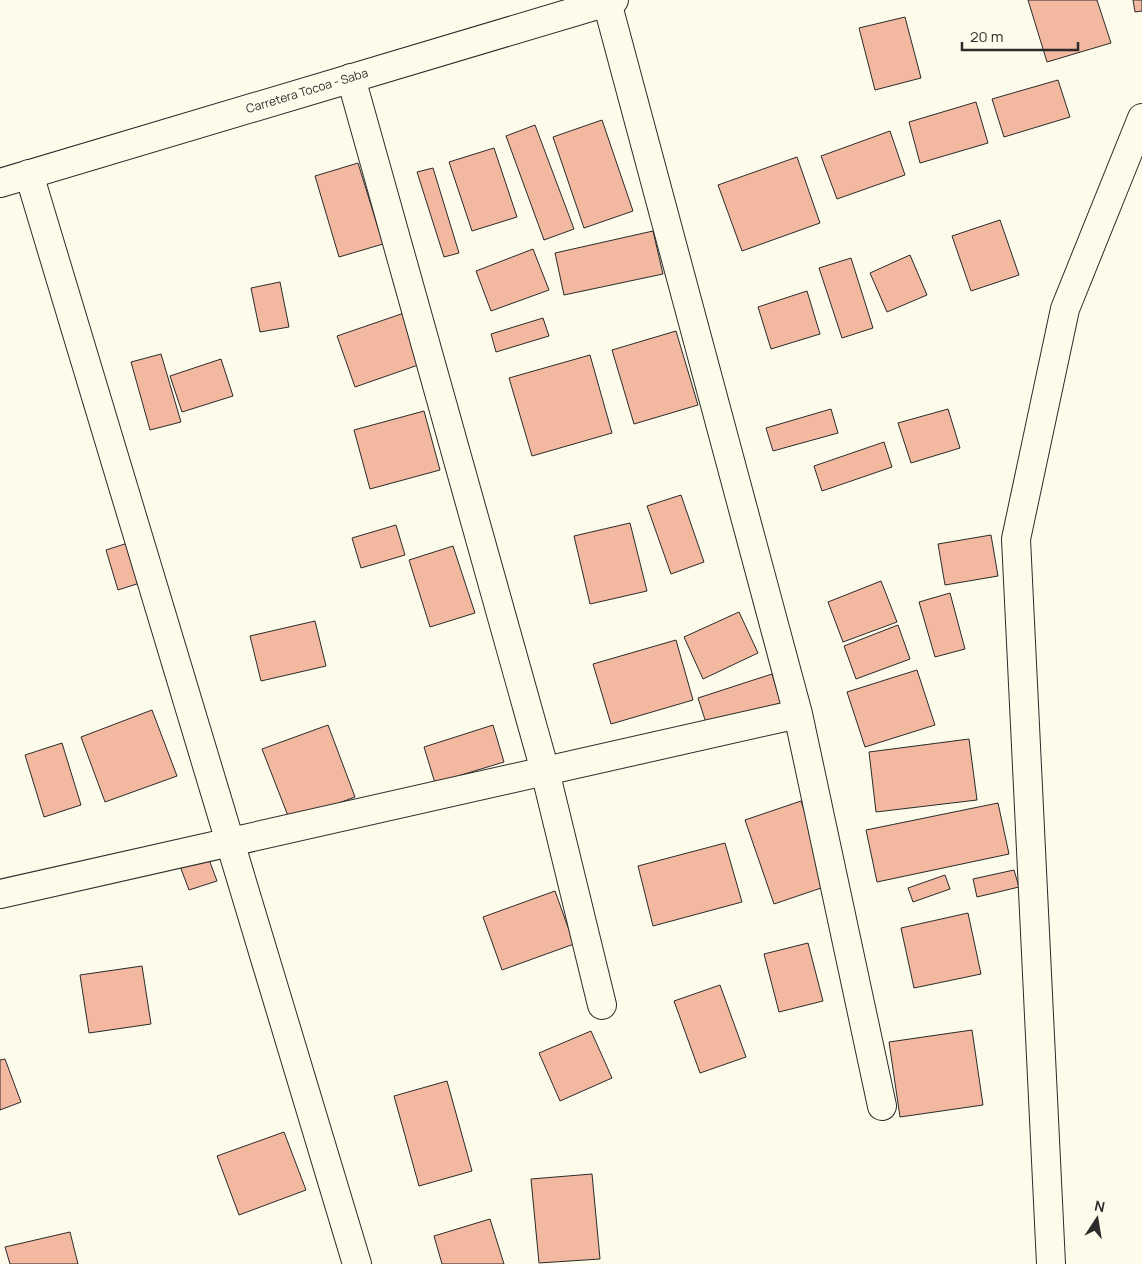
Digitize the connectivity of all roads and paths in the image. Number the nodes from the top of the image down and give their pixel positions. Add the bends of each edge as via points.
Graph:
1 (610, 1) edge
2 (351, 78) junction
3 (1142, 118) edge
4 (29, 174) junction
5 (0, 183) edge
6 (798, 714) junction
7 (545, 771) junction
8 (230, 842) junction
9 (0, 894) edge
10 (602, 1005) dead end
11 (882, 1106) dead end
12 (357, 1264) edge
13 (1051, 1264) edge

1 - 2 street, Carretera Tocoa - Saba
1 - 6 street
2 - 4 street, Carretera Tocoa - Saba
2 - 7 street
3 - 13 street via 1065,309 1016,539
4 - 5 street, Carretera Tocoa - Saba
4 - 8 street
6 - 7 street
6 - 11 street
7 - 8 street
7 - 10 street
8 - 9 street
8 - 12 street

